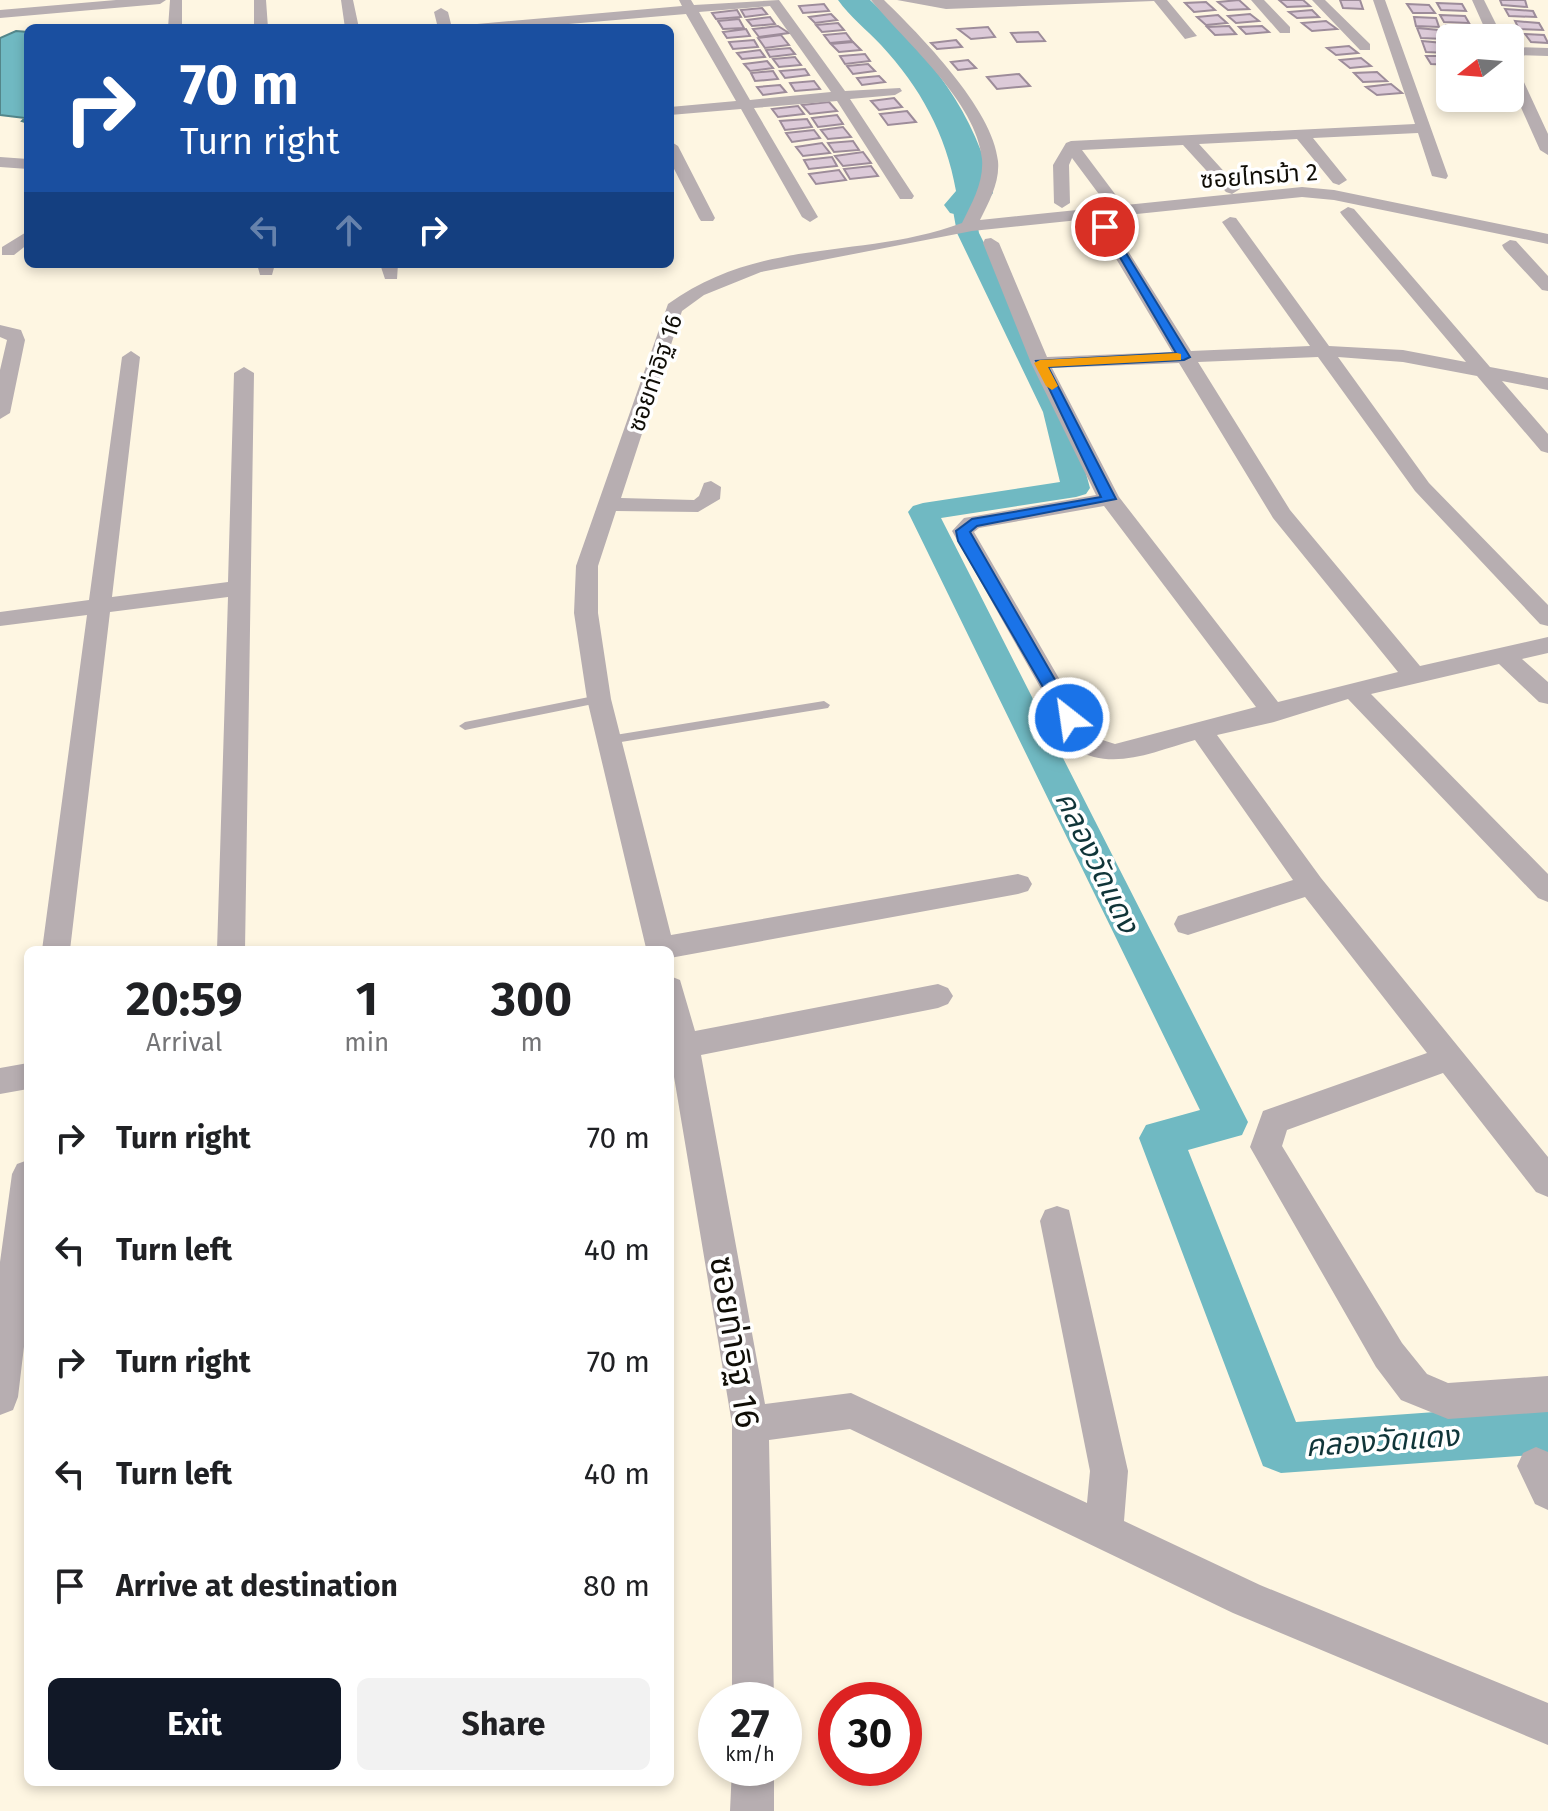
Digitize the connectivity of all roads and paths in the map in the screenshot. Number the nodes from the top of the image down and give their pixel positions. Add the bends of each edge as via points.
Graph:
1 (160, 0) edge
2 (176, 0) edge
3 (260, 0) edge
4 (347, 0) edge
5 (596, 0) edge
6 (877, 0) edge
7 (1149, 0) edge
8 (1160, 0) edge
9 (1257, 0) edge
10 (1318, 0) edge
11 (1379, 0) edge
12 (1478, 0) edge
13 (773, 1) edge
14 (905, 1) edge
15 (974, 2) edge
16 (1066, 2) edge
17 (78, 4) edge
18 (688, 4) edge
19 (441, 12) dead end
20 (0, 14) edge
21 (523, 21) edge
22 (607, 22) edge
23 (175, 24) edge
24 (261, 24) edge
25 (351, 24) edge
26 (444, 24) edge
27 (1489, 24) edge
28 (1285, 30) dead end
29 (1190, 36) dead end
30 (1390, 36) junction
31 (1524, 51) edge
32 (1548, 52) edge
33 (895, 91) dead end
34 (841, 96) junction
35 (1524, 98) edge
36 (746, 104) junction
37 (674, 111) edge
38 (1424, 128) junction
39 (1301, 134) junction
40 (1187, 140) junction
41 (1071, 146) junction
42 (1548, 150) edge
43 (674, 154) edge
44 (15, 164) edge
45 (0, 175) edge
46 (1440, 176) dead end
47 (1339, 180) dead end
48 (1232, 189) dead end
49 (906, 196) dead end
50 (1110, 198) dead end
51 (1062, 203) dead end
52 (1348, 212) dead end
53 (810, 217) dead end
54 (707, 218) dead end
55 (1230, 222) dead end
56 (969, 226) junction
57 (1105, 227) dead end
58 (24, 239) edge
59 (1548, 239) edge
60 (991, 243) dead end
61 (1510, 245) dead end
62 (8, 251) dead end
63 (1548, 286) edge
64 (0, 331) edge
65 (1324, 351) junction
66 (131, 357) dead end
67 (1184, 357) junction
68 (1040, 363) junction
69 (1481, 372) junction
70 (244, 373) dead end
71 (1548, 384) edge
72 (0, 413) edge
73 (1548, 447) edge
74 (711, 487) dead end
75 (1109, 499) junction
76 (609, 504) junction
77 (239, 588) junction
78 (99, 606) junction
79 (0, 619) edge
80 (1548, 619) edge
81 (1548, 645) edge
82 (1503, 655) junction
83 (1415, 676) junction
84 (1353, 690) junction
85 (1548, 696) edge
86 (599, 699) junction
87 (824, 705) dead end
88 (1274, 714) junction
89 (465, 726) dead end
90 (1202, 732) junction
91 (609, 740) junction
92 (1018, 884) dead end
93 (1311, 885) junction
94 (1548, 891) edge
95 (1188, 924) dead end
96 (56, 946) edge
97 (231, 946) edge
98 (659, 946) edge
99 (674, 946) edge
100 (938, 996) dead end
101 (674, 1005) edge
102 (684, 1046) junction
103 (1450, 1058) junction
104 (24, 1077) edge
105 (0, 1081) edge
106 (1548, 1182) edge
107 (24, 1206) edge
108 (1057, 1221) dead end
109 (1548, 1394) edge
110 (0, 1397) edge
111 (750, 1424) junction
112 (1104, 1530) junction
113 (753, 1682) edge
114 (1548, 1724) edge
115 (753, 1786) edge
116 (752, 1811) edge

1 - 17 street
2 - 23 street
3 - 24 street
4 - 25 street
5 - 22 street
6 - 56 street via 961,101 989,149 985,194
7 - 16 street
8 - 29 street
9 - 28 street
10 - 30 street via 1360,41
11 - 30 street
12 - 27 street
13 - 18 street
13 - 34 street
14 - 15 street
15 - 16 street
17 - 20 street
18 - 22 street
18 - 36 street
19 - 26 street
21 - 22 street
30 - 38 street
31 - 32 street
33 - 34 street
34 - 36 street
34 - 49 street
35 - 42 street
36 - 37 street
36 - 53 street
38 - 39 street
38 - 46 street
39 - 40 street
39 - 47 street
40 - 41 street
40 - 48 street
41 - 50 street
41 - 51 street via 1061,165
43 - 54 street
44 - 45 street
52 - 69 street
55 - 65 street
56 - 59 street, ซอยไทรม้า 2 via 1302,192
56 - 76 street, ซอยท่าอิฐ 16 via 740,273 694,290 674,308
57 - 67 street
58 - 62 street
60 - 68 street
61 - 63 street
64 - 72 street via 14,334 16,340
65 - 67 street
65 - 69 street via 1403,356
65 - 80 street via 1422,487
66 - 78 street
67 - 68 street
67 - 83 street via 1281,513
68 - 75 street
69 - 71 street
69 - 73 street
70 - 77 street
74 - 76 street via 709,499 698,506
75 - 88 street
75 - 90 street via 972,523 963,531 1084,743 1115,753
76 - 86 street, ซอยท่าอิฐ 16 via 587,566 586,613
77 - 78 street
77 - 97 street
78 - 79 street
78 - 96 street
81 - 82 street
82 - 83 street
82 - 85 street
83 - 84 street
84 - 88 street
84 - 94 street
86 - 89 lane
86 - 91 street, ซอยท่าอิฐ 16
87 - 91 lane
88 - 90 street
90 - 93 street
91 - 98 street, ซอยท่าอิฐ 16
92 - 99 street
93 - 95 street
93 - 103 street
100 - 102 street
101 - 102 street, ซอยท่าอิฐ 16
102 - 111 street, ซอยท่าอิฐ 16
103 - 106 street
103 - 109 street via 1274,1121 1266,1147 1389,1355 1414,1387 1448,1401
104 - 105 street
107 - 110 street
108 - 112 street via 1109,1471
111 - 112 street via 851,1411
111 - 113 street, ซอยท่าอิฐ 16
112 - 114 street via 1247,1599
115 - 116 street

